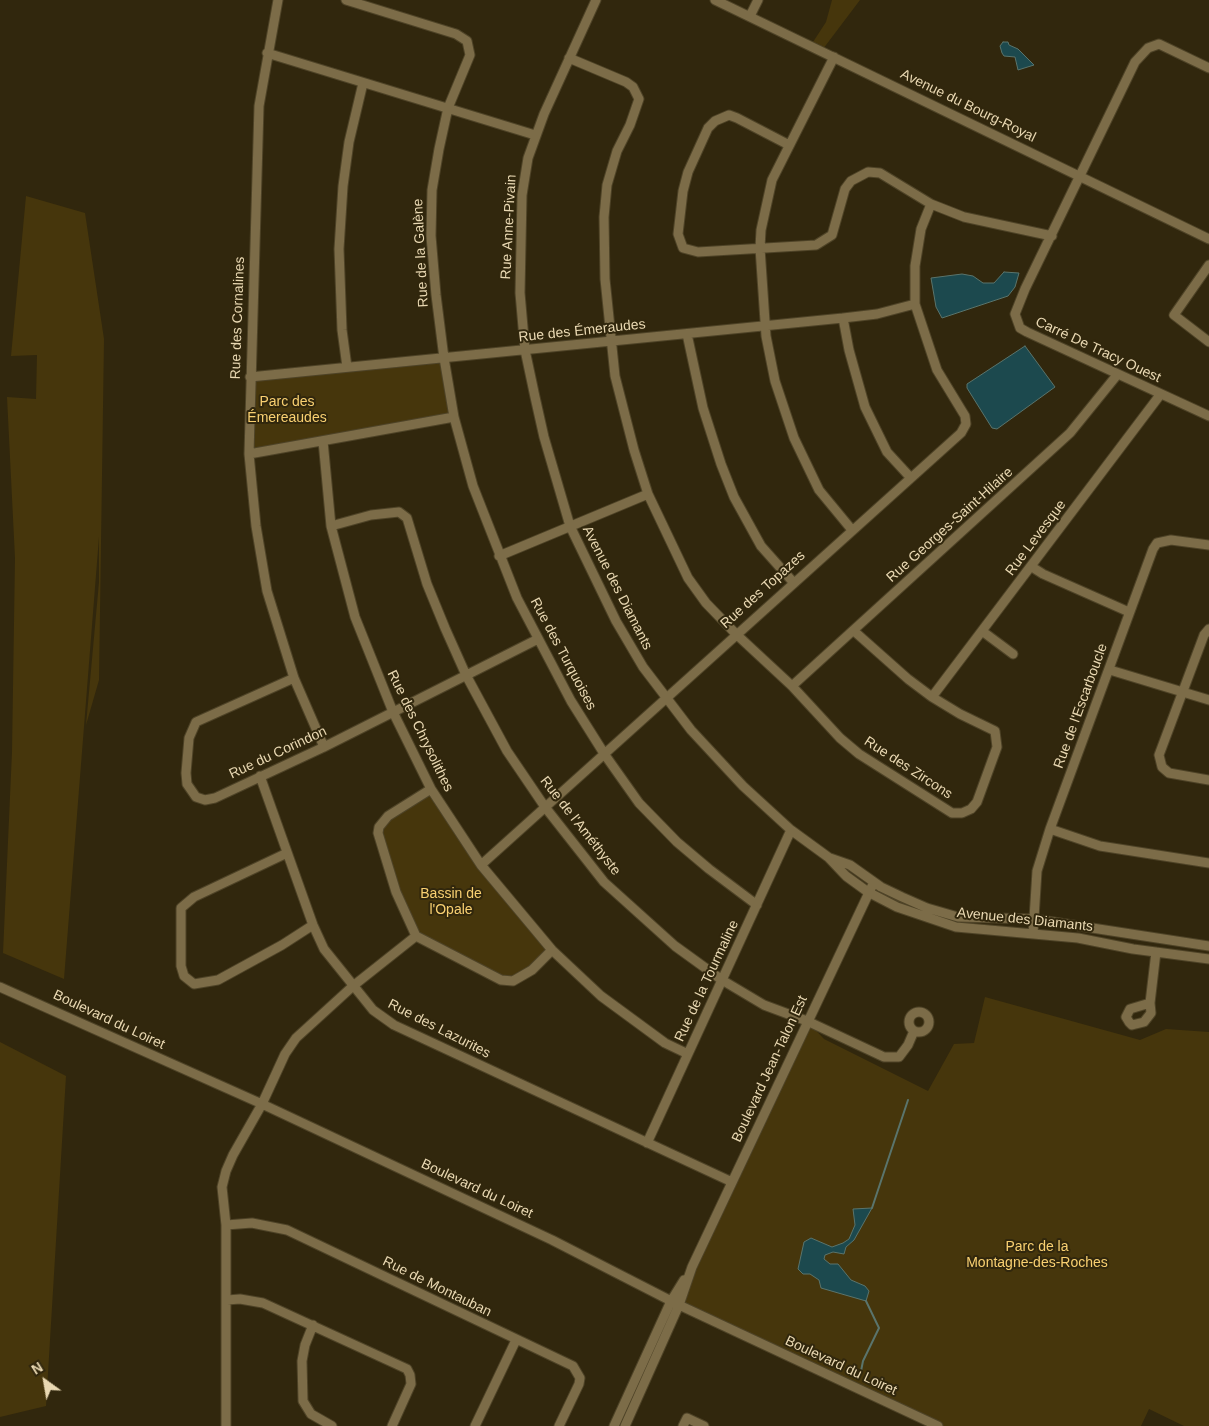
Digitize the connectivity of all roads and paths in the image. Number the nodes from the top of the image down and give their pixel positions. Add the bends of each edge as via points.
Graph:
1 (278, 0) edge
2 (346, 0) edge
3 (596, 0) edge
4 (715, 0) edge
5 (758, 0) edge
6 (750, 16) junction
7 (267, 53) junction
8 (834, 57) junction
9 (569, 58) junction
10 (1209, 68) edge
11 (363, 83) junction
12 (448, 108) junction
13 (535, 136) junction
14 (789, 145) junction
15 (1081, 176) junction
16 (931, 204) junction
17 (1052, 236) junction
18 (1209, 239) edge
19 (760, 248) junction
20 (1209, 264) edge
21 (916, 304) junction
22 (843, 318) junction
23 (766, 325) junction
24 (687, 334) junction
25 (612, 341) junction
26 (1209, 342) edge
27 (525, 350) junction
28 (444, 358) junction
29 (347, 367) junction
30 (1117, 375) junction
31 (250, 377) junction
32 (1160, 394) junction
33 (1209, 416) edge
34 (454, 417) junction
35 (323, 441) junction
36 (249, 454) junction
37 (910, 477) junction
38 (648, 494) junction
39 (331, 526) junction
40 (570, 526) junction
41 (852, 530) junction
42 (1209, 545) edge
43 (499, 556) junction
44 (1032, 567) junction
45 (793, 582) junction
46 (1129, 612) junction
47 (1209, 629) edge
48 (854, 631) junction
49 (982, 631) junction
50 (736, 634) junction
51 (538, 639) junction
52 (1013, 654) dead end
53 (1110, 670) junction
54 (466, 676) junction
55 (294, 678) junction
56 (792, 686) junction
57 (1182, 693) junction
58 (932, 697) junction
59 (666, 698) junction
60 (1209, 700) edge
61 (393, 712) junction
62 (324, 747) junction
63 (605, 755) junction
64 (260, 776) junction
65 (1209, 780) edge
66 (430, 789) junction
67 (545, 808) junction
68 (1050, 829) junction
69 (791, 830) junction
70 (287, 853) junction
71 (828, 857) junction
72 (1209, 863) edge
73 (481, 865) junction
74 (874, 882) junction
75 (868, 892) junction
76 (757, 905) junction
77 (1034, 919) junction
78 (313, 925) junction
79 (1033, 934) junction
80 (416, 936) junction
81 (1209, 946) edge
82 (552, 950) junction
83 (1156, 952) junction
84 (1209, 959) edge
85 (722, 980) junction
86 (353, 986) junction
87 (0, 987) edge
88 (1150, 1003) dead end
89 (807, 1021) junction
90 (914, 1031) dead end
91 (688, 1054) junction
92 (262, 1104) junction
93 (647, 1143) junction
94 (732, 1182) junction
95 (226, 1225) junction
96 (227, 1300) junction
97 (675, 1303) junction
98 (313, 1325) junction
99 (516, 1340) junction
100 (685, 1422) edge
101 (226, 1426) edge
102 (332, 1426) edge
103 (392, 1426) edge
104 (475, 1426) edge
105 (559, 1426) edge
106 (614, 1426) edge
107 (625, 1426) edge
108 (704, 1426) edge
109 (938, 1426) edge

1 - 7 street, Rue des Cornalines
2 - 12 street, Rue de la Galène via 456,34 467,42 470,55
3 - 9 street, Rue Anne-Pivain
4 - 6 street, Avenue du Bourg-Royal
5 - 6 street
6 - 8 street, Avenue du Bourg-Royal
7 - 11 street
7 - 31 street, Rue des Cornalines via 259,106
8 - 14 street
8 - 15 street, Avenue du Bourg-Royal
9 - 13 street, Rue Anne-Pivain
9 - 25 street, Rue des Zircons via 626,82 633,87 639,99 617,150 607,185 605,279
10 - 15 street, Carré De Tracy Ouest via 1164,45 1148,48 1130,70
11 - 12 street
11 - 29 street via 349,142 339,249
12 - 13 street
12 - 28 street, Rue de la Galène via 432,190 436,295
13 - 27 street, Rue Anne-Pivain via 522,195 520,293
14 - 19 street via 772,180
14 - 19 street via 737,118 722,116 708,128 688,172 678,234 683,248 698,252
15 - 17 street, Carré De Tracy Ouest
15 - 18 street, Avenue du Bourg-Royal
16 - 17 street via 981,222
16 - 19 street via 880,173 868,172 858,175 845,189 836,227 824,241 816,245
16 - 21 street via 921,229 915,266
17 - 30 street, Carré De Tracy Ouest via 1020,299 1015,314 1017,322 1027,332
19 - 23 street
20 - 26 street via 1174,315
21 - 22 street, Rue des Émeraudes
21 - 37 street, Rue des Topazes via 937,370 962,410 966,424 961,433
22 - 23 street, Rue des Émeraudes
22 - 37 street via 865,407 887,452
23 - 24 street, Rue des Émeraudes
23 - 41 street via 775,381 794,438 819,490
24 - 25 street, Rue des Émeraudes
24 - 45 street via 702,408 734,498 761,546
25 - 27 street, Rue des Émeraudes
25 - 38 street, Rue des Zircons via 621,405
27 - 28 street, Rue des Émeraudes
27 - 40 street, Avenue des Diamants via 544,437
28 - 29 street, Rue des Émeraudes
28 - 34 street, Rue des Turquoises
29 - 31 street, Rue des Émeraudes
30 - 32 street, Carré De Tracy Ouest
30 - 48 street, Rue Georges-Saint-Hilaire via 1070,433
31 - 36 street, Rue des Cornalines
32 - 33 street, Carré De Tracy Ouest
32 - 44 street, Rue Levesque
34 - 35 street
34 - 43 street, Rue des Turquoises
35 - 36 street
35 - 39 street, Rue des Chrysolithes
36 - 55 street, Rue des Cornalines via 267,591
37 - 41 street, Rue des Topazes
38 - 40 street
38 - 50 street, Rue des Zircons via 688,578 706,604
39 - 54 street, Rue de l'Améthyste via 370,515 404,514 427,584
39 - 61 street, Rue des Chrysolithes via 355,617
40 - 43 street
40 - 59 street, Avenue des Diamants via 616,621
41 - 45 street, Rue des Topazes
42 - 46 street, Rue de l'Escarboucle via 1171,540 1157,544
43 - 51 street, Rue des Turquoises
44 - 46 street
44 - 49 street, Rue Levesque
45 - 50 street, Rue des Topazes
46 - 53 street, Rue de l'Escarboucle
47 - 57 street
48 - 56 street, Rue Georges-Saint-Hilaire
48 - 58 street, Rue des Zircons
49 - 52 street
49 - 58 street, Rue Levesque
50 - 56 street, Rue des Zircons
50 - 59 street, Rue des Topazes
51 - 54 street, Rue du Corindon
51 - 63 street, Rue des Turquoises
53 - 57 street
53 - 68 street, Rue de l'Escarboucle
54 - 61 street, Rue du Corindon
54 - 67 street, Rue de l'Améthyste via 507,751
55 - 62 street, Rue des Cornalines
55 - 64 street, Rue du Corindon via 202,718 191,729 187,784 196,797 205,800 215,798
56 - 58 street, Rue des Zircons via 859,754 945,809 962,813 977,802 998,738 995,731
57 - 60 street
57 - 65 street via 1159,755 1160,761 1169,773
59 - 63 street, Rue des Topazes
59 - 69 street, Avenue des Diamants via 714,757
61 - 62 street, Rue du Corindon
61 - 66 street, Rue des Chrysolithes
62 - 64 street, Rue du Corindon
63 - 67 street, Rue des Topazes
63 - 76 street, Rue des Turquoises via 639,803 677,842
64 - 70 street, Rue des Lazurites
66 - 73 street, Rue des Chrysolithes
66 - 80 street via 388,816 378,833 396,892
67 - 73 street, Rue des Topazes
67 - 85 street, Rue de l'Améthyste via 604,882 675,946
68 - 72 street via 1100,846
68 - 77 street, Rue de l'Escarboucle via 1037,871
69 - 71 street, Avenue des Diamants
69 - 76 street, Rue de la Tourmaline
70 - 78 street, Rue des Lazurites
70 - 78 street via 194,897 181,908 181,966 184,976 194,984 218,980
71 - 74 street, Avenue des Diamants via 850,865
71 - 75 street, Avenue des Diamants
73 - 82 street, Rue des Chrysolithes
74 - 75 street, Boulevard Jean-Talon Est
74 - 77 street, Avenue des Diamants via 927,908 958,917
75 - 79 street, Avenue des Diamants via 911,913 956,927
75 - 89 street, Boulevard Jean-Talon Est
76 - 85 street, Rue de la Tourmaline
77 - 79 street, Rue de l'Escarboucle
77 - 81 street, Avenue des Diamants
78 - 86 street, Rue des Lazurites via 324,949
79 - 83 street, Avenue des Diamants via 1078,938
80 - 82 street via 501,980 513,981 532,970
80 - 86 street
82 - 91 street, Rue des Chrysolithes via 601,996 665,1044
83 - 84 street, Avenue des Diamants
83 - 88 street
85 - 89 street, Rue de l'Améthyste via 764,1005
85 - 91 street, Rue de la Tourmaline
86 - 92 street via 296,1038
86 - 93 street, Rue des Lazurites via 372,1010 394,1025
87 - 92 street, Boulevard du Loiret
89 - 90 street, Rue de l'Améthyste via 884,1058 893,1059 904,1052
89 - 94 street, Boulevard Jean-Talon Est
91 - 93 street, Rue de la Tourmaline
92 - 95 street via 226,1171 222,1187
92 - 97 street, Boulevard du Loiret via 552,1240
93 - 94 street, Rue des Lazurites
94 - 97 street, Boulevard Jean-Talon Est
95 - 96 street
95 - 99 street, Rue de Montauban via 252,1223 287,1230
96 - 98 street via 257,1302
96 - 101 street
97 - 106 street, Boulevard Jean-Talon Est
97 - 107 street, Boulevard Jean-Talon Est
97 - 109 street, Boulevard du Loiret
98 - 102 street via 302,1361 303,1401 311,1414
98 - 103 street via 407,1369 410,1384
99 - 104 street
99 - 105 street, Rue de Montauban via 573,1366 578,1372 579,1384
100 - 108 street

